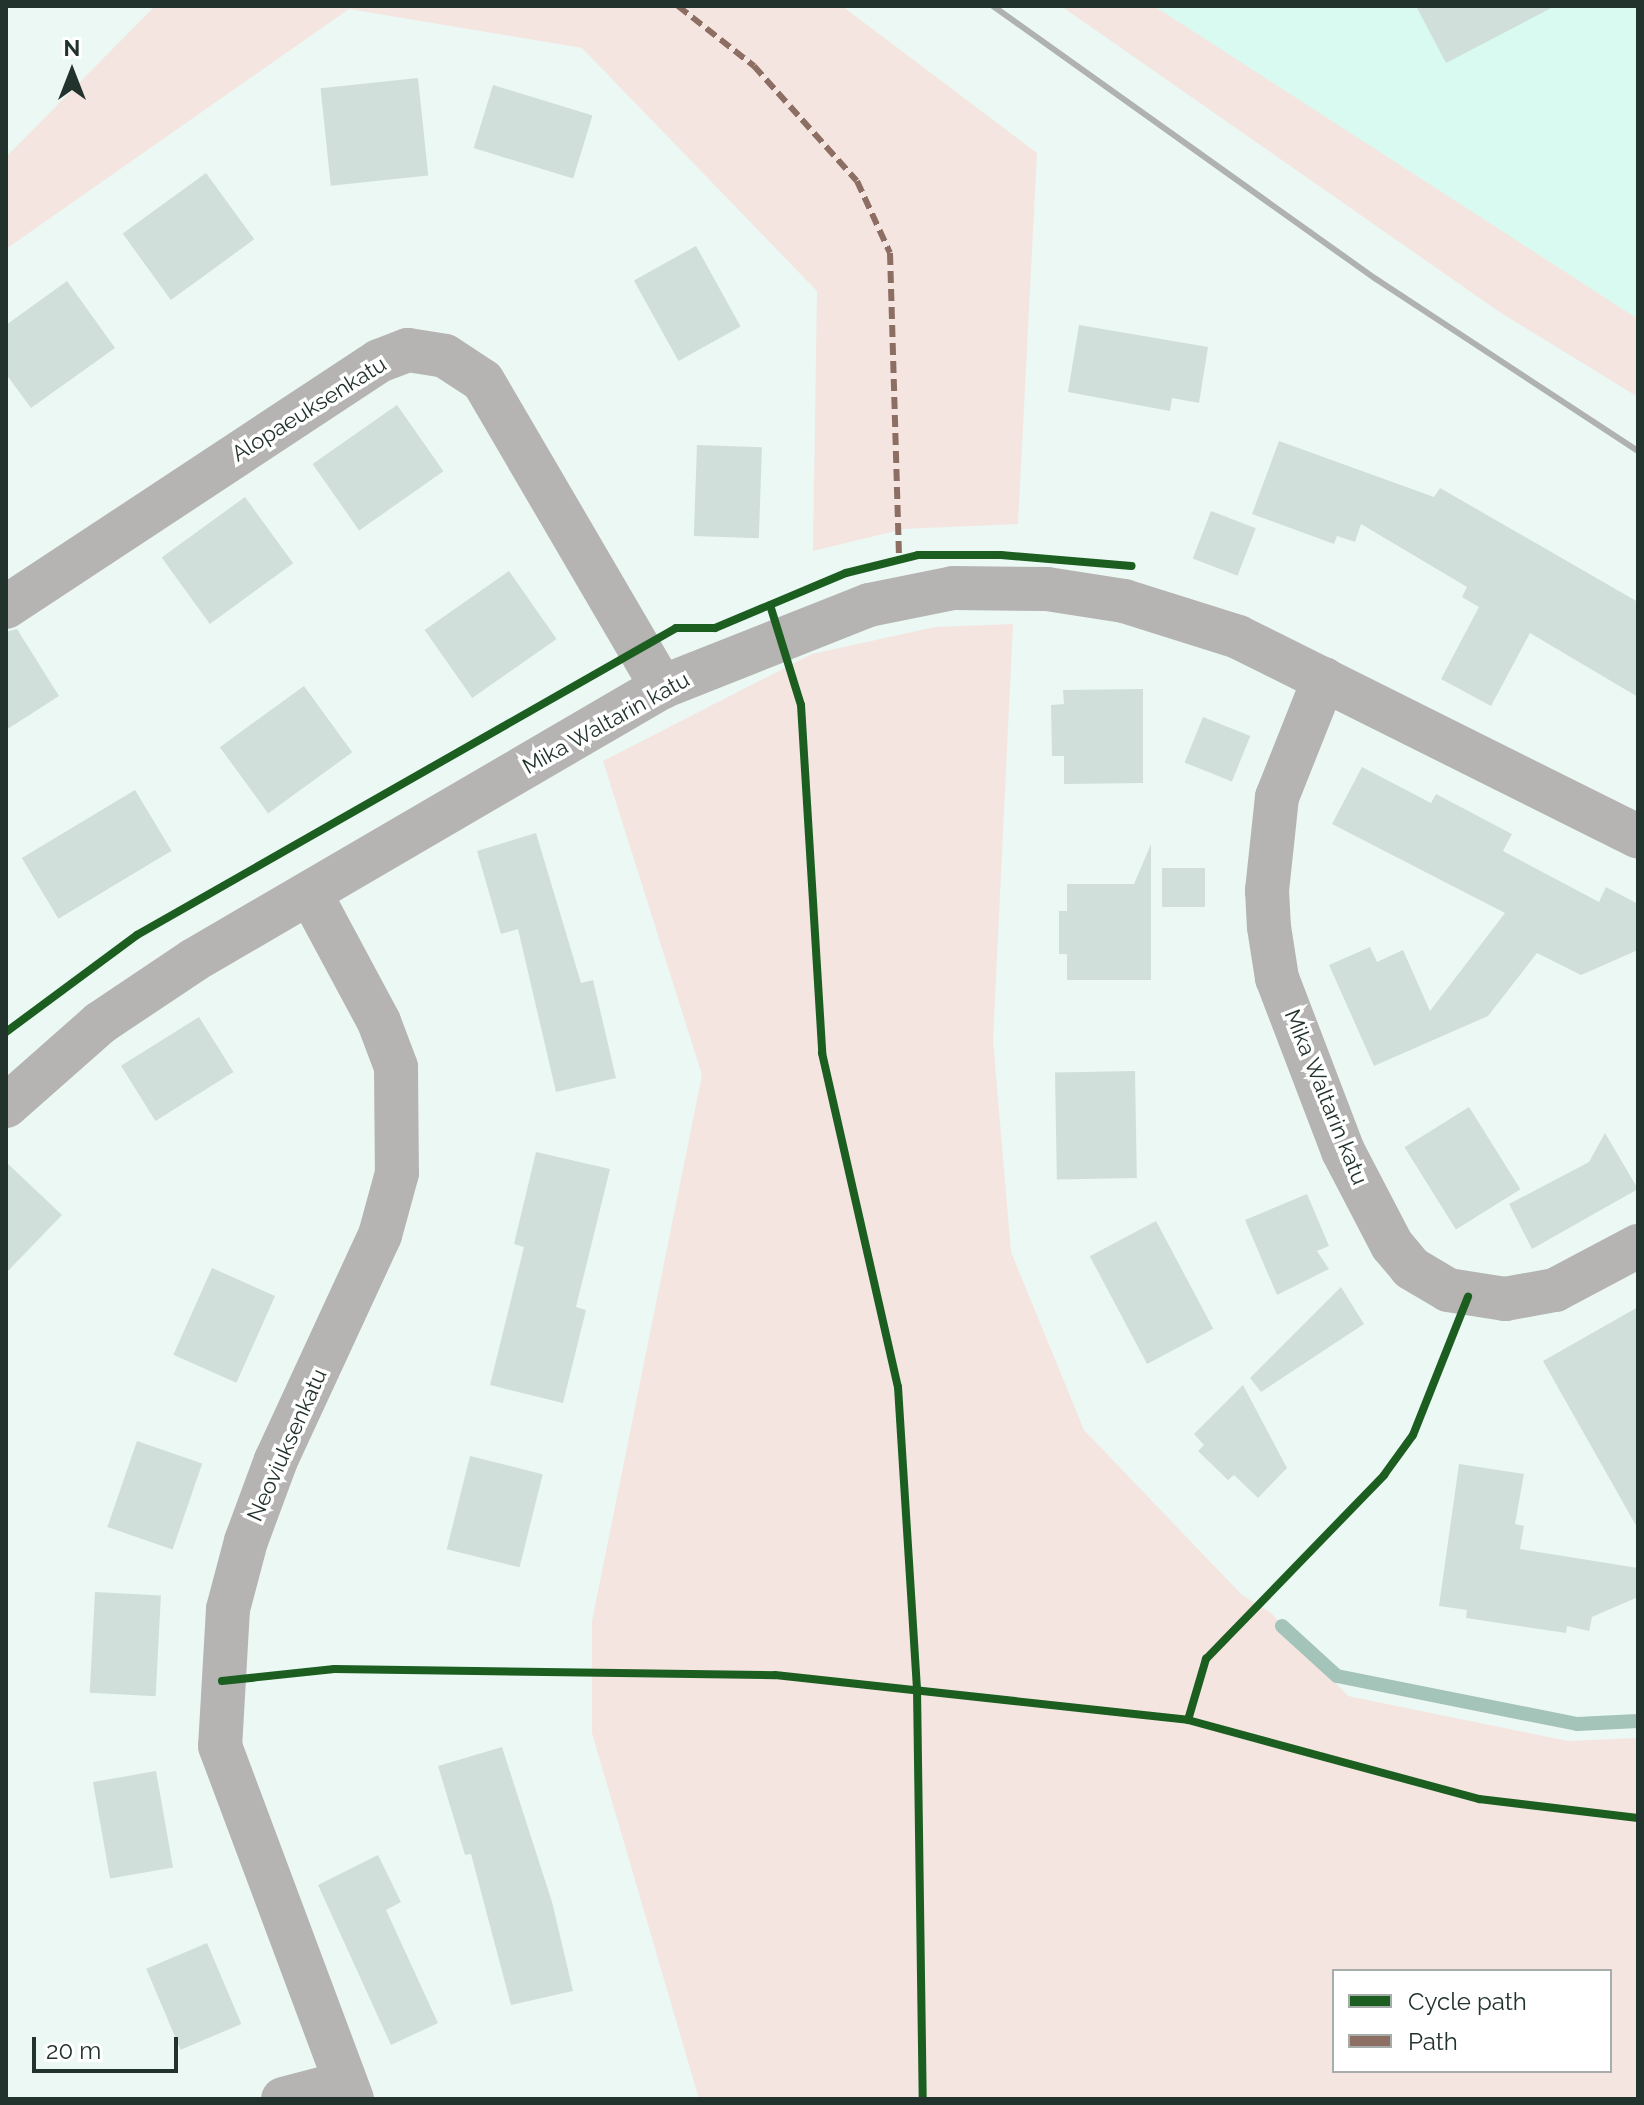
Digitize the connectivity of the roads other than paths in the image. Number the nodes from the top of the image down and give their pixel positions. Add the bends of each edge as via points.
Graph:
1 (6, 607) edge
2 (1324, 679) junction
3 (662, 687) junction
4 (1638, 836) edge
5 (311, 895) junction
6 (6, 1106) edge
7 (1638, 1246) edge
8 (348, 2091) edge
9 (283, 2099) edge

1 - 3 street, Alopaeuksenkatu via 379,361 408,350 445,356 483,381
2 - 3 street, Mika Waltarin katu via 1238,637 1124,601 1047,589 953,588 869,605
2 - 4 street, Mika Waltarin katu
2 - 7 street, Mika Waltarin katu via 1277,797 1267,890 1269,927 1277,978 1343,1151 1392,1245 1411,1268 1448,1290 1505,1299 1555,1290
3 - 5 street, Mika Waltarin katu
5 - 6 street, Mika Waltarin katu via 194,960 100,1023
5 - 8 street, Neoviuksenkatu via 379,1022 396,1067 397,1173 380,1235 276,1460 246,1541 228,1609 220,1746
8 - 9 street

